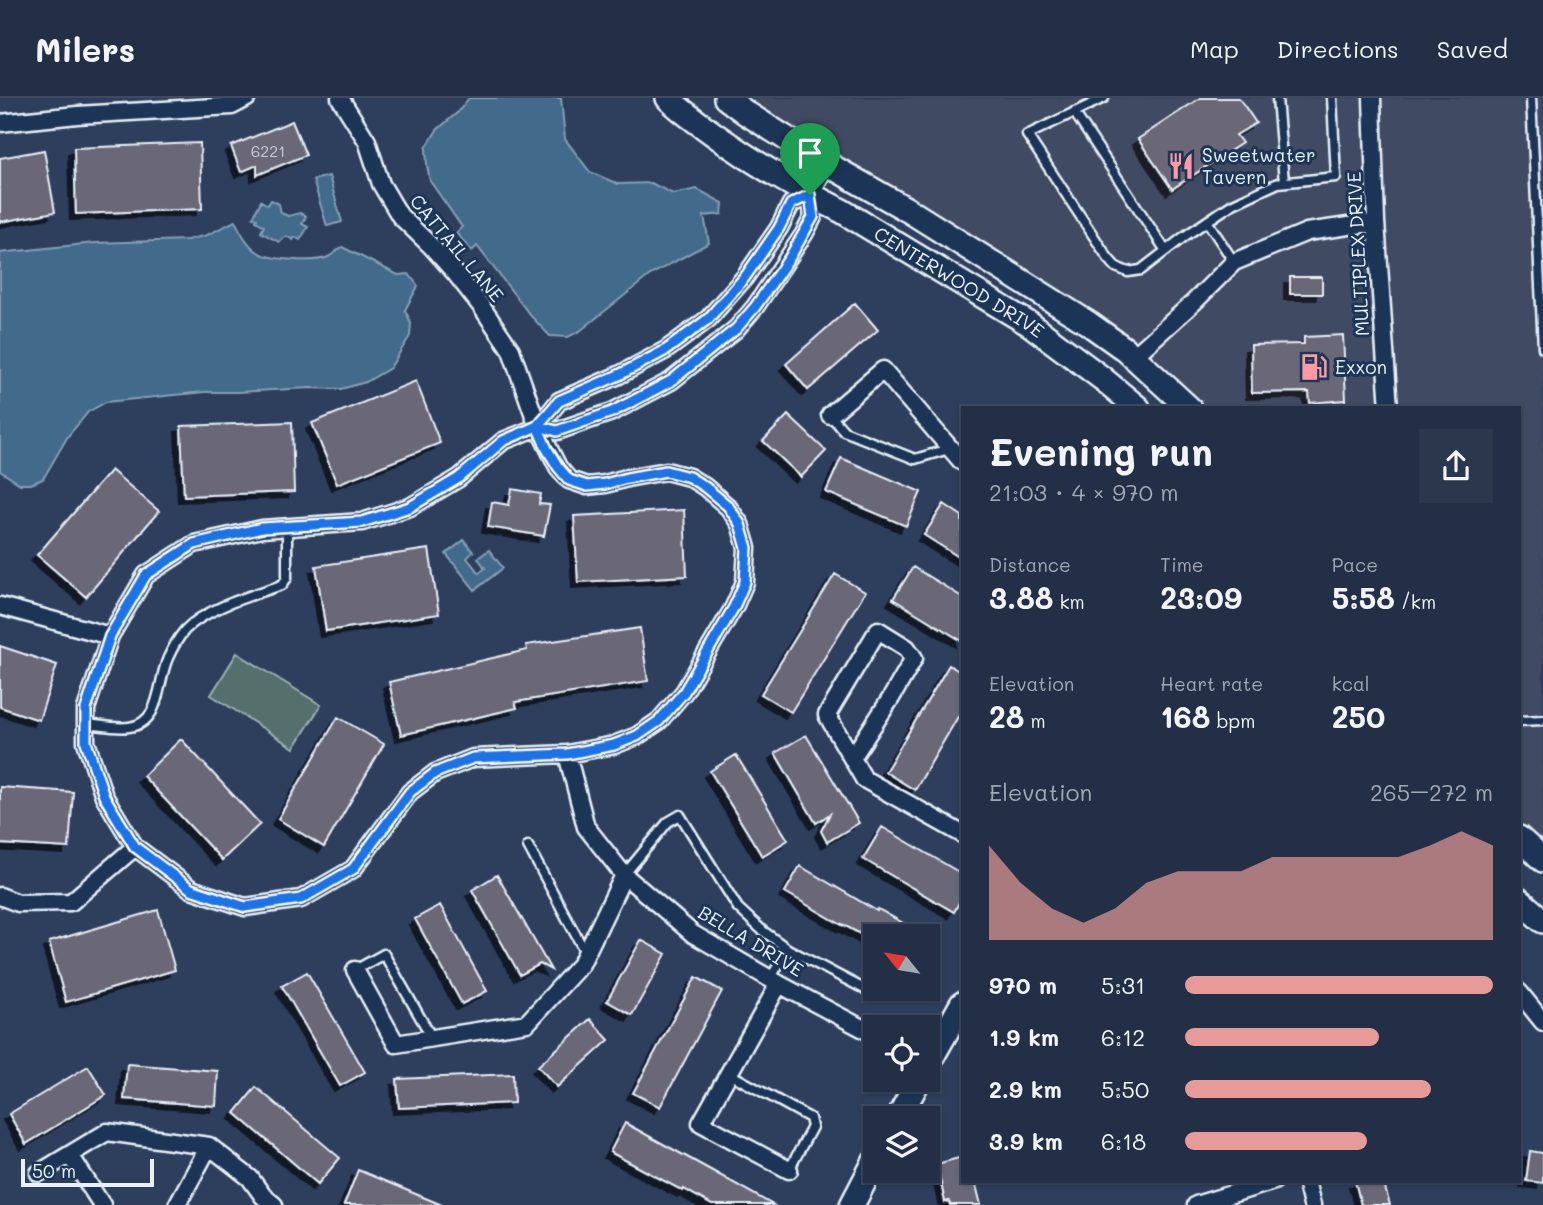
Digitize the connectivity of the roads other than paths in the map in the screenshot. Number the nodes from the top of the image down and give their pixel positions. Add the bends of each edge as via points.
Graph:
1 (247, 98) edge
2 (340, 98) edge
3 (668, 98) edge
4 (726, 98) edge
5 (1104, 98) edge
6 (1277, 98) edge
7 (1332, 98) edge
8 (1372, 98) edge
9 (1531, 98) edge
10 (76, 106) edge
11 (1074, 112) junction
12 (0, 123) edge
13 (827, 164) junction
14 (1284, 183) junction
15 (810, 195) junction
16 (1207, 221) junction
17 (1376, 222) junction
18 (1166, 251) junction
19 (1234, 262) junction
20 (1543, 348) edge
21 (1133, 357) junction
22 (1136, 406) edge
23 (1187, 406) edge
24 (1389, 406) edge
25 (830, 415) joint
26 (537, 426) junction
27 (950, 449) junction
28 (961, 462) edge
29 (287, 527) junction
30 (0, 606) edge
31 (110, 636) junction
32 (1543, 720) edge
33 (1521, 721) edge
34 (86, 724) junction
35 (567, 754) junction
36 (852, 758) junction
37 (961, 833) edge
38 (1521, 840) edge
39 (528, 846) dead end
40 (135, 847) junction
41 (1543, 860) edge
42 (624, 875) junction
43 (0, 896) edge
44 (1521, 902) edge
45 (1543, 921) edge
46 (788, 948) junction
47 (586, 954) junction
48 (355, 970) joint
49 (775, 982) junction
50 (863, 989) edge
51 (1521, 994) edge
52 (961, 1006) edge
53 (1543, 1022) edge
54 (863, 1029) edge
55 (432, 1038) junction
56 (940, 1043) edge
57 (728, 1073) junction
58 (209, 1146) junction
59 (70, 1154) junction
60 (789, 1170) joint
61 (39, 1173) dead end
62 (864, 1183) edge
63 (1268, 1183) edge
64 (1306, 1183) edge
65 (102, 1205) edge
66 (177, 1205) edge
67 (274, 1205) edge
68 (852, 1205) edge
69 (1196, 1205) edge
70 (1312, 1205) edge

1 - 10 street via 232,106
2 - 26 street, CATTAIL LANE via 367,141 381,184 400,216 456,274 510,350
3 - 15 street, CENTERWOOD DRIVE via 749,159
4 - 13 street, CENTERWOOD DRIVE
5 - 11 lane
6 - 14 lane
7 - 14 lane via 1336,177
8 - 17 street, MULTIPLEX DRIVE
9 - 20 lane
10 - 12 street
11 - 18 lane
11 - 18 lane via 1027,135 1116,267 1141,271
13 - 15 street
13 - 21 street, CENTERWOOD DRIVE via 1042,293
14 - 16 lane via 1231,205
15 - 22 street, CENTERWOOD DRIVE via 1031,325
15 - 26 street via 791,204 745,277 708,319 666,350 559,401
15 - 26 street via 813,217 804,234 736,329 671,381 612,412 557,431
16 - 18 lane
16 - 19 lane
17 - 19 street via 1307,232
17 - 24 street, MULTIPLEX DRIVE
19 - 21 street
21 - 23 street, CENTERWOOD DRIVE
25 - 27 lane via 844,431 915,458
25 - 27 street via 883,370
26 - 29 street via 503,441 459,478 410,507 362,522
26 - 35 street, CATTAIL LANE via 569,480 587,486 666,471 689,477 728,506 740,524 747,548 745,582 734,607 684,692 659,721 614,745
27 - 28 street
29 - 31 street via 262,528 194,544 146,575
29 - 34 lane via 287,578 282,585 208,613 185,630 168,659 152,713 144,723 128,728
30 - 31 street
31 - 34 street via 86,709
32 - 33 lane
34 - 40 street via 86,742 104,796
35 - 40 street, CATTAIL LANE via 473,758 435,773 410,792 353,869 301,899 245,907 191,889
35 - 42 street, BELLA DRIVE via 586,827
36 - 36 street via 827,715 878,630 914,658
36 - 37 street via 864,779
38 - 41 street
39 - 47 lane
40 - 43 street via 71,902 18,903
42 - 46 lane via 668,822 680,815 738,908
42 - 47 street
42 - 49 street, BELLA DRIVE via 693,934
44 - 45 street
46 - 49 lane
46 - 50 lane
47 - 55 street via 527,1023
48 - 55 street via 396,1044
48 - 55 lane via 384,954
49 - 54 street, BELLA DRIVE
49 - 57 street
51 - 53 street
52 - 56 street
57 - 60 lane via 810,1118 812,1127
57 - 60 street via 701,1123
58 - 59 street via 107,1132
58 - 66 street
58 - 67 street via 250,1178
59 - 61 street
59 - 65 street
62 - 68 street
63 - 69 street
64 - 70 street

